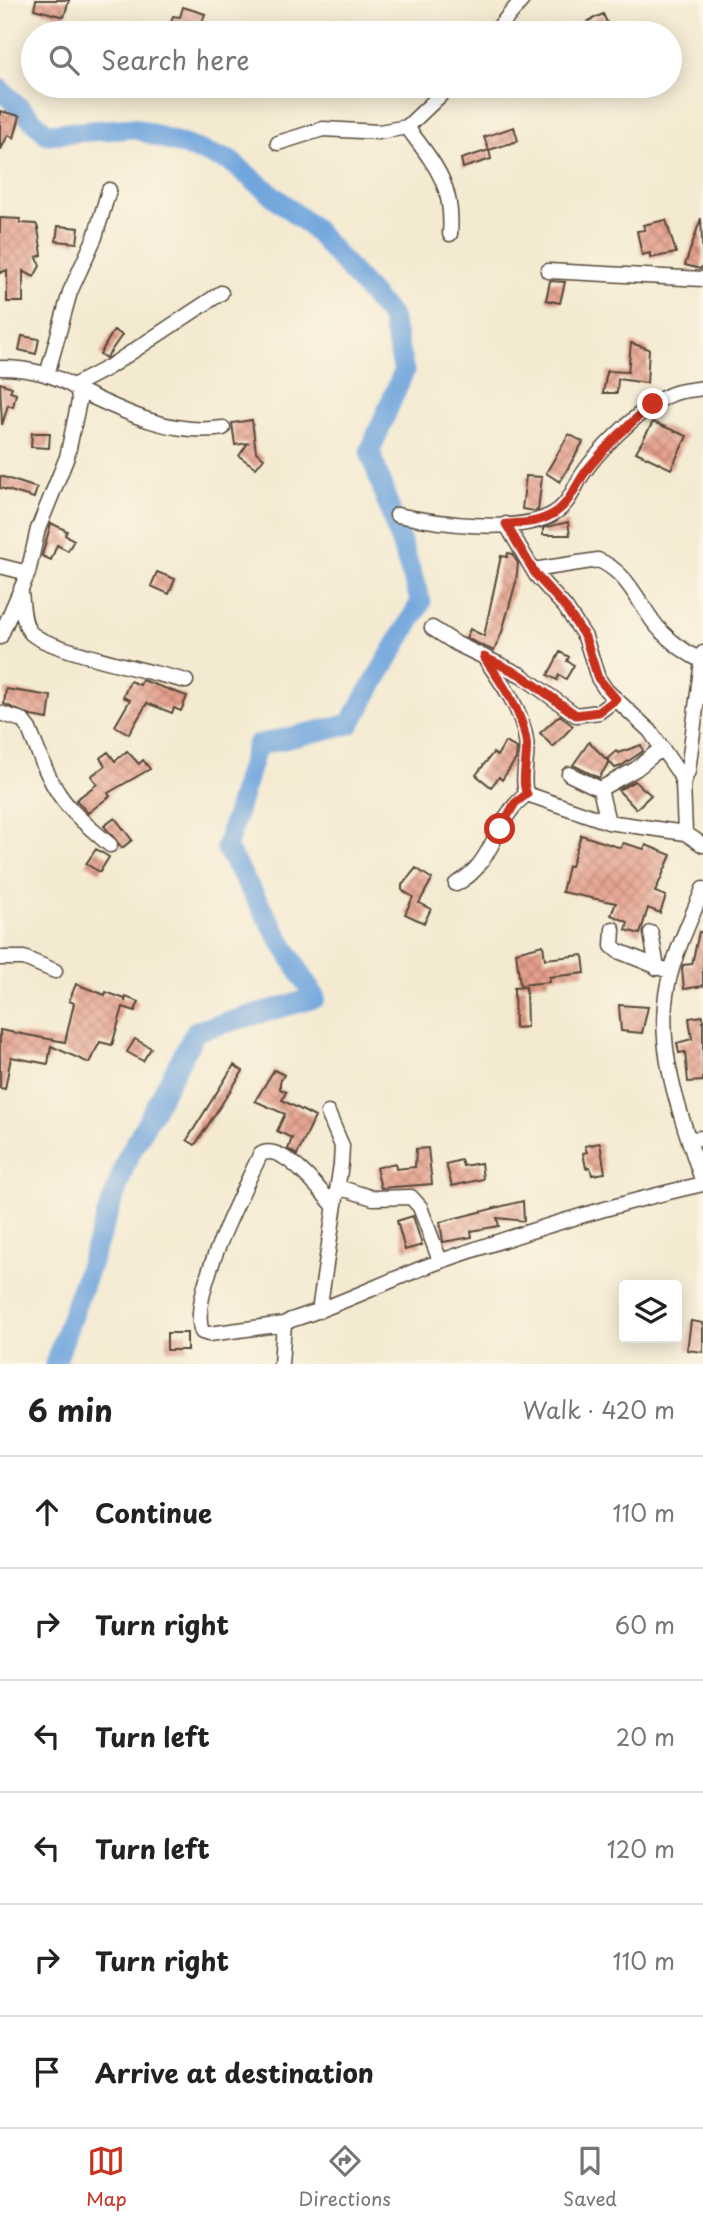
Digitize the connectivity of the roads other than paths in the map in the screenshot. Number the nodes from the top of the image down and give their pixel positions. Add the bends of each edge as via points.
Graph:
1 (522, 0) edge
2 (504, 21) edge
3 (438, 98) edge
4 (407, 128) junction
5 (278, 143) dead end
6 (109, 190) dead end
7 (450, 234) dead end
8 (548, 271) dead end
9 (703, 279) edge
10 (221, 293) dead end
11 (0, 368) edge
12 (47, 375) junction
13 (76, 388) junction
14 (703, 388) edge
15 (223, 428) dead end
16 (397, 515) dead end
17 (506, 524) junction
18 (0, 566) edge
19 (533, 570) junction
20 (28, 573) junction
21 (21, 591) junction
22 (432, 628) dead end
23 (0, 637) edge
24 (703, 653) edge
25 (484, 657) junction
26 (702, 662) edge
27 (186, 681) dead end
28 (616, 699) junction
29 (0, 713) edge
30 (662, 748) junction
31 (569, 774) dead end
32 (683, 783) junction
33 (600, 789) junction
34 (527, 794) junction
35 (608, 822) junction
36 (685, 833) junction
37 (110, 845) dead end
38 (703, 845) edge
39 (456, 884) dead end
40 (703, 889) edge
41 (613, 929) dead end
42 (651, 933) dead end
43 (0, 958) edge
44 (664, 970) junction
45 (55, 971) dead end
46 (328, 1113) dead end
47 (696, 1139) edge
48 (703, 1183) edge
49 (338, 1187) junction
50 (334, 1206) junction
51 (440, 1261) junction
52 (319, 1311) junction
53 (284, 1324) junction
54 (281, 1364) edge

1 - 2 street
3 - 4 street
4 - 5 street via 379,132 323,129
4 - 7 street via 439,171 449,193
6 - 12 street via 95,237 70,292
8 - 9 street
10 - 13 street
11 - 12 street
12 - 13 street
13 - 15 street via 113,407 174,428 199,432
13 - 20 street via 67,457 38,529
14 - 17 street via 672,394 636,419 587,468 573,495 551,516
16 - 17 street via 437,524
17 - 19 street
18 - 20 street
19 - 26 street via 598,560 606,564 629,584 661,630
19 - 28 street via 585,637 598,678
20 - 21 street
21 - 23 street
21 - 27 street via 26,624 35,637
22 - 25 street
24 - 26 street
25 - 28 street via 521,675 576,715 599,712
25 - 34 street via 522,721 528,753
26 - 32 street
28 - 30 street
29 - 37 street via 22,720 57,797
30 - 32 street
30 - 33 street
31 - 33 street
32 - 36 street
33 - 35 street
34 - 35 street
34 - 39 street via 515,803 481,866
35 - 36 street
36 - 38 street
40 - 44 street
41 - 44 street via 612,946 618,951
42 - 44 street
43 - 45 street via 24,958
44 - 47 street via 673,1089
46 - 49 street via 342,1146
47 - 48 street
48 - 51 street via 590,1212
49 - 50 street
49 - 51 street via 373,1198 411,1197 420,1207
50 - 52 street
50 - 53 street via 292,1162 265,1151 212,1261 202,1301 202,1332
51 - 52 street
52 - 53 street
53 - 54 street

